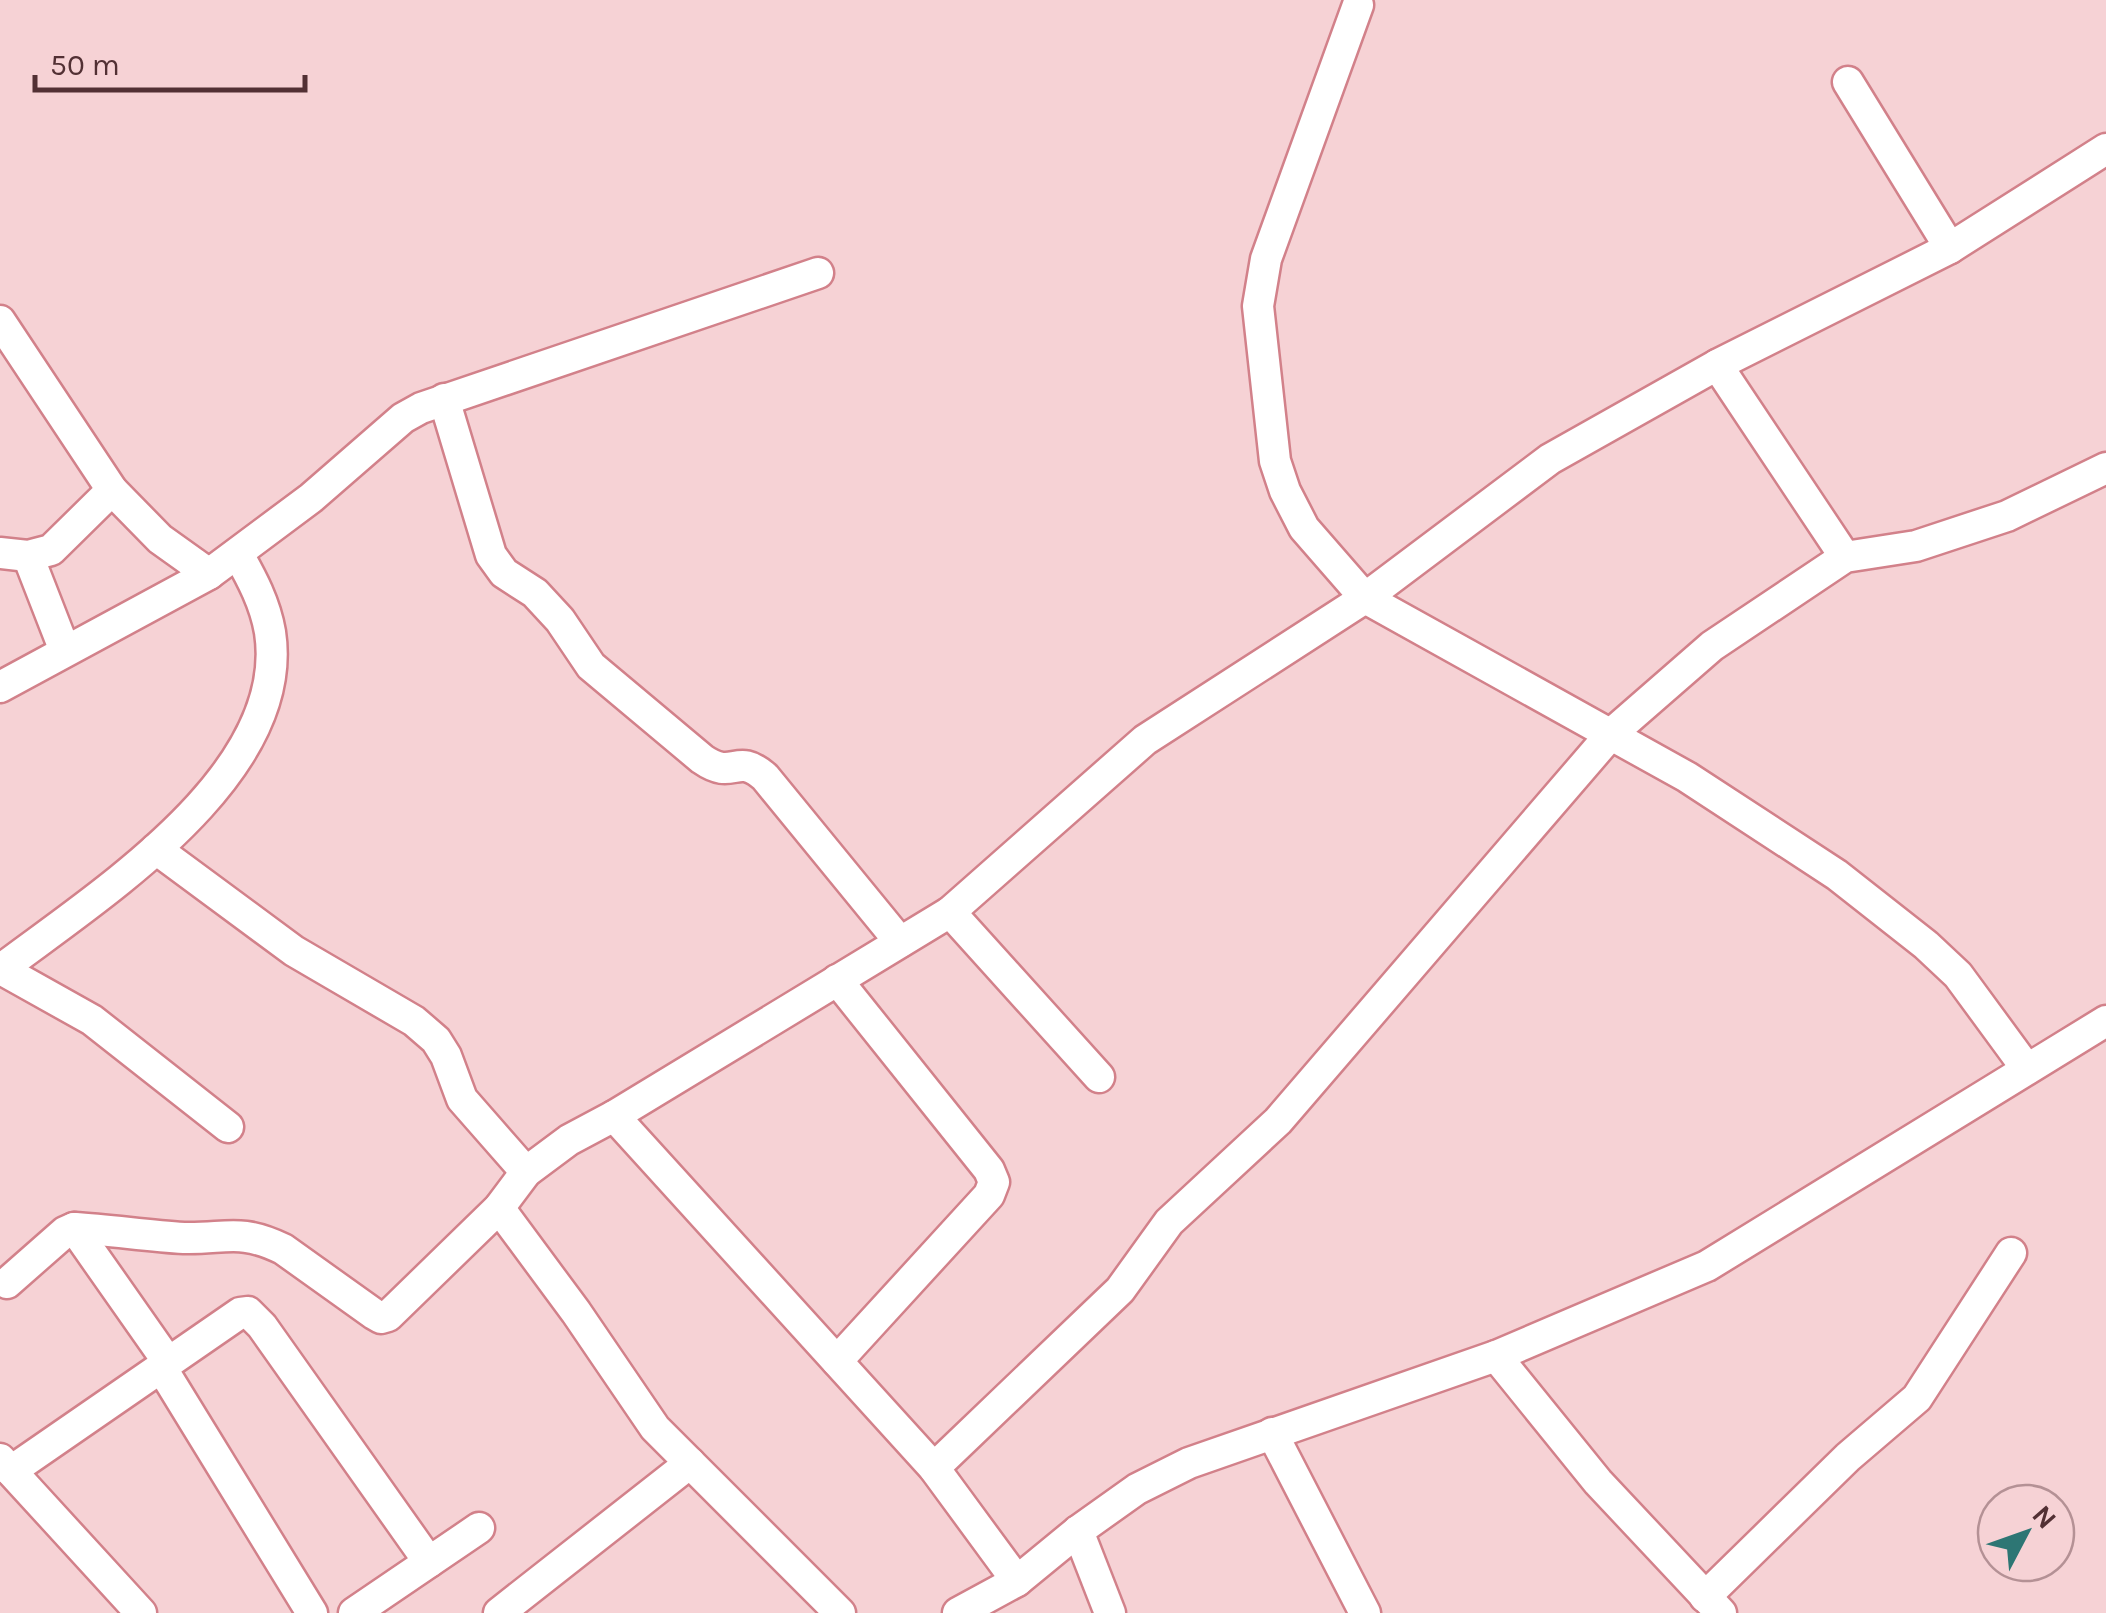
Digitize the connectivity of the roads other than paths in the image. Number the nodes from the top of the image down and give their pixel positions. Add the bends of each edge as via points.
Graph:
1 (1358, 5) dead end
2 (1848, 82) dead end
3 (2106, 150) edge
4 (1950, 248) junction
5 (818, 273) dead end
6 (0, 321) edge
7 (1717, 365) junction
8 (444, 398) junction
9 (2106, 468) edge
10 (112, 490) junction
11 (238, 554) junction
12 (14, 555) edge
13 (1846, 557) junction
14 (209, 574) junction
15 (1366, 598) junction
16 (65, 652) junction
17 (0, 687) edge
18 (1611, 734) junction
19 (156, 849) junction
20 (950, 912) junction
21 (900, 942) junction
22 (0, 969) edge
23 (837, 980) junction
24 (2106, 1021) edge
25 (2028, 1069) junction
26 (1098, 1077) dead end
27 (614, 1116) junction
28 (228, 1127) dead end
29 (526, 1172) junction
30 (499, 1208) junction
31 (74, 1228) junction
32 (2010, 1253) dead end
33 (7, 1283) dead end
34 (1496, 1356) junction
35 (837, 1361) junction
36 (164, 1364) junction
37 (1272, 1434) junction
38 (690, 1463) junction
39 (6, 1465) edge
40 (934, 1468) junction
41 (479, 1528) dead end
42 (1078, 1531) junction
43 (429, 1562) junction
44 (1016, 1582) junction
45 (1713, 1605) edge
46 (142, 1613) edge
47 (312, 1613) edge
48 (354, 1613) edge
49 (499, 1613) edge
50 (840, 1613) edge
51 (958, 1613) edge
52 (1110, 1613) edge
53 (1365, 1613) edge

1 - 15 street via 1266,259 1258,306 1275,461 1285,491 1304,528
2 - 4 street
3 - 4 street
4 - 7 street
5 - 8 street
6 - 10 street
7 - 13 street
7 - 15 street via 1550,459
8 - 11 street via 403,418
8 - 21 street via 492,555 504,573 536,593 591,666 702,760 716,769 753,766 765,777
9 - 13 street via 1989,522 1916,546
10 - 12 street via 51,550
10 - 14 street via 160,539
11 - 14 street
11 - 19 street via 264,603 271,636 267,700 220,786
12 - 16 street
13 - 18 street via 1712,646
14 - 16 street
15 - 18 street
15 - 20 street via 1145,740
16 - 17 street
18 - 25 street via 1837,874 1926,945 1958,975
18 - 40 street via 1278,1121 1168,1222 1120,1290
19 - 22 street
19 - 29 street via 294,950 436,1040 462,1099
20 - 21 street
20 - 26 street
21 - 23 street
22 - 28 street via 92,1020
23 - 27 street
23 - 35 street via 994,1182
24 - 25 street
25 - 34 street via 1708,1266
27 - 29 street
27 - 35 street
29 - 30 street
30 - 31 street via 381,1318 267,1242 230,1234 188,1238
30 - 38 street via 654,1428
31 - 33 street
31 - 36 street
32 - 45 street via 1917,1398 1848,1457
34 - 37 street
34 - 45 street via 1598,1482
35 - 40 street
36 - 39 street
36 - 43 street via 240,1313 255,1317
36 - 47 street
37 - 42 street via 1189,1463
37 - 53 street
38 - 49 street
38 - 50 street
39 - 46 street
40 - 44 street
41 - 43 street
42 - 44 street
42 - 52 street
43 - 48 street
44 - 51 street

